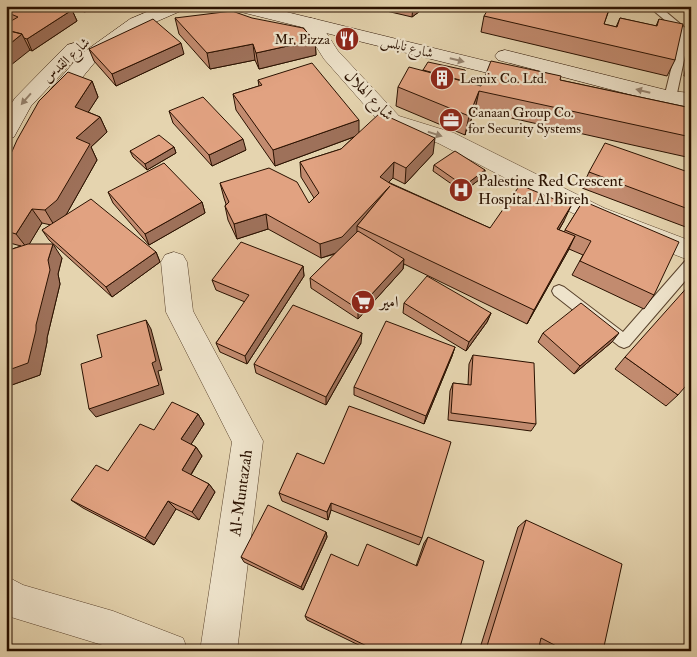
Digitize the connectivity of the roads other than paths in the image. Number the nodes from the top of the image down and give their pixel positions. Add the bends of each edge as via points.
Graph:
1 (239, 6) edge
2 (653, 6) edge
3 (136, 11) edge
4 (182, 13) edge
5 (308, 15) edge
6 (225, 20) edge
7 (670, 98) junction
8 (691, 100) edge
9 (691, 116) edge
10 (40, 119) edge
11 (6, 132) edge
12 (691, 251) edge
13 (174, 262) dead end
14 (691, 264) edge
15 (559, 291) edge
16 (9, 599) edge
17 (114, 640) edge
18 (170, 651) edge
19 (218, 651) edge

1 - 5 main road, شارع نابلس
2 - 7 lane via 685,32
3 - 4 main road, شارع القدس
3 - 10 main road, شارع القدس via 88,58
3 -> 11 main road, شارع القدس via 75,48 22,102
5 - 6 main road
7 -> 5 main road, شارع نابلس
5 -> 9 main road, شارع نابلس
5 -> 12 main road, شارع الهلال via 331,55 391,121 446,138 595,214
7 - 8 main road, شارع نابلس
13 - 19 main road, Al-Muntazah via 180,312 248,441
14 - 15 lane via 624,341
16 - 17 main road
17 - 18 main road

